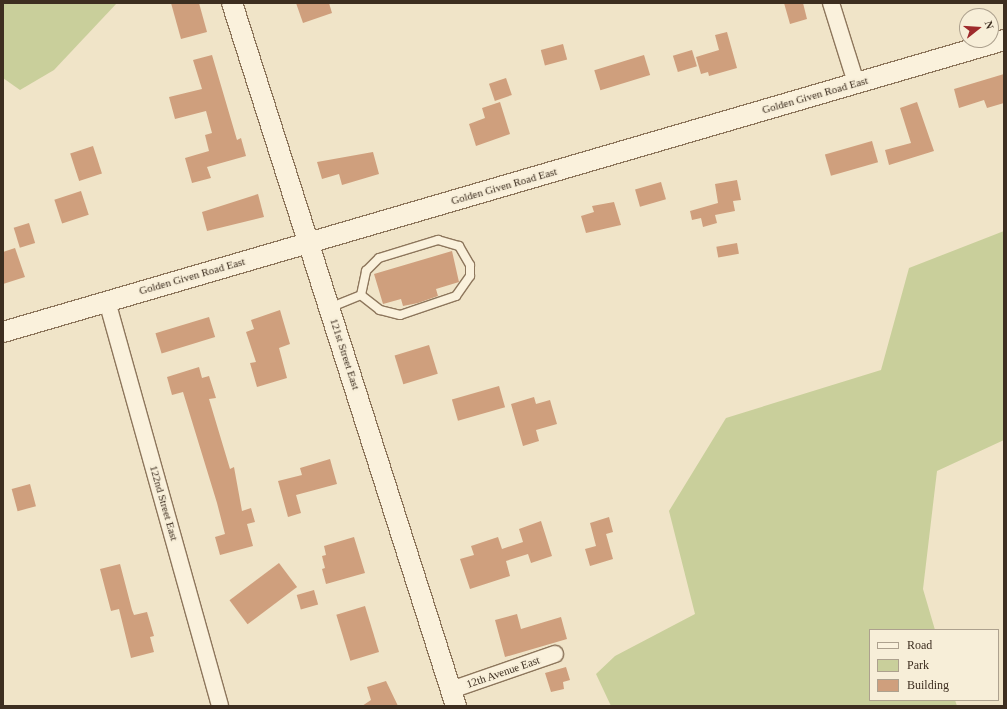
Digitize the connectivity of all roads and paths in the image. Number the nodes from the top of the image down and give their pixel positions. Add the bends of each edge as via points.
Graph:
1 (232, 3) edge
2 (831, 3) edge
3 (1004, 40) edge
4 (856, 83) junction
5 (308, 243) junction
6 (361, 295) junction
7 (107, 301) junction
8 (329, 308) junction
9 (3, 332) edge
10 (555, 654) dead end
11 (454, 698) edge
12 (220, 706) edge

1 - 5 street, 121st Street East
2 - 4 street
3 - 4 street, Golden Given Road East
4 - 5 street, Golden Given Road East
5 - 7 street, Golden Given Road East
5 - 8 street, 121st Street East
6 - 6 lane via 370,264 438,240 459,246 470,265 470,276 456,296 400,315 380,310
6 - 8 lane
7 - 9 street, Golden Given Road East
7 - 12 street, 122nd Street East
8 - 11 street, 121st Street East
10 - 11 street, 12th Avenue East

